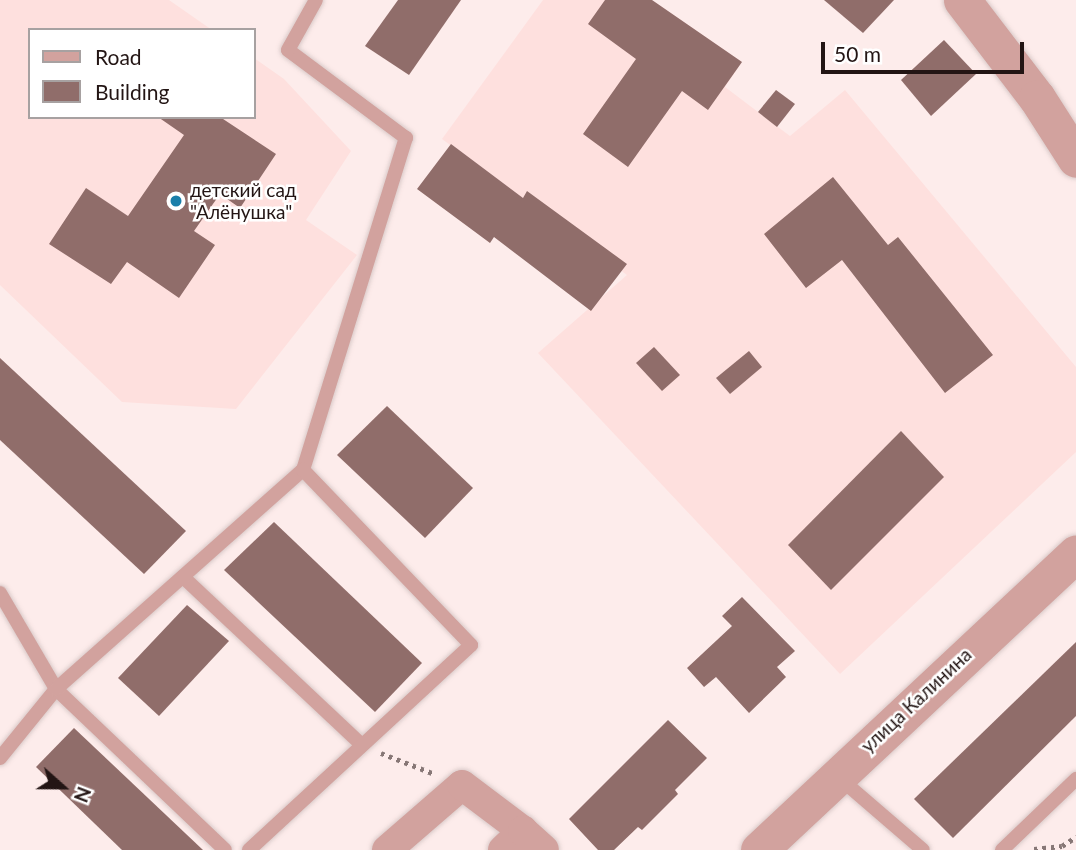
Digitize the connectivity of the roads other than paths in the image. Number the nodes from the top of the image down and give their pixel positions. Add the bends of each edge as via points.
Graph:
1 (316, 0) edge
2 (962, 0) edge
3 (1076, 159) edge
4 (303, 470) junction
5 (1076, 553) edge
6 (183, 577) junction
7 (0, 593) edge
8 (57, 689) junction
9 (362, 745) junction
10 (0, 758) edge
11 (836, 775) junction
12 (1076, 779) edge
13 (523, 844) edge
14 (225, 850) edge
15 (249, 850) edge
16 (387, 850) edge
17 (759, 850) edge
18 (923, 850) edge
19 (1002, 850) edge

1 - 4 lane via 288,50 406,138
2 - 3 street via 1037,98
4 - 6 lane
4 - 9 lane via 471,645
5 - 11 street, улица Калинина
6 - 8 lane
6 - 9 lane
7 - 8 lane
8 - 10 lane
8 - 14 lane
9 - 15 lane
11 - 17 street, улица Калинина
11 - 18 lane
12 - 19 lane
13 - 16 street via 462,785

